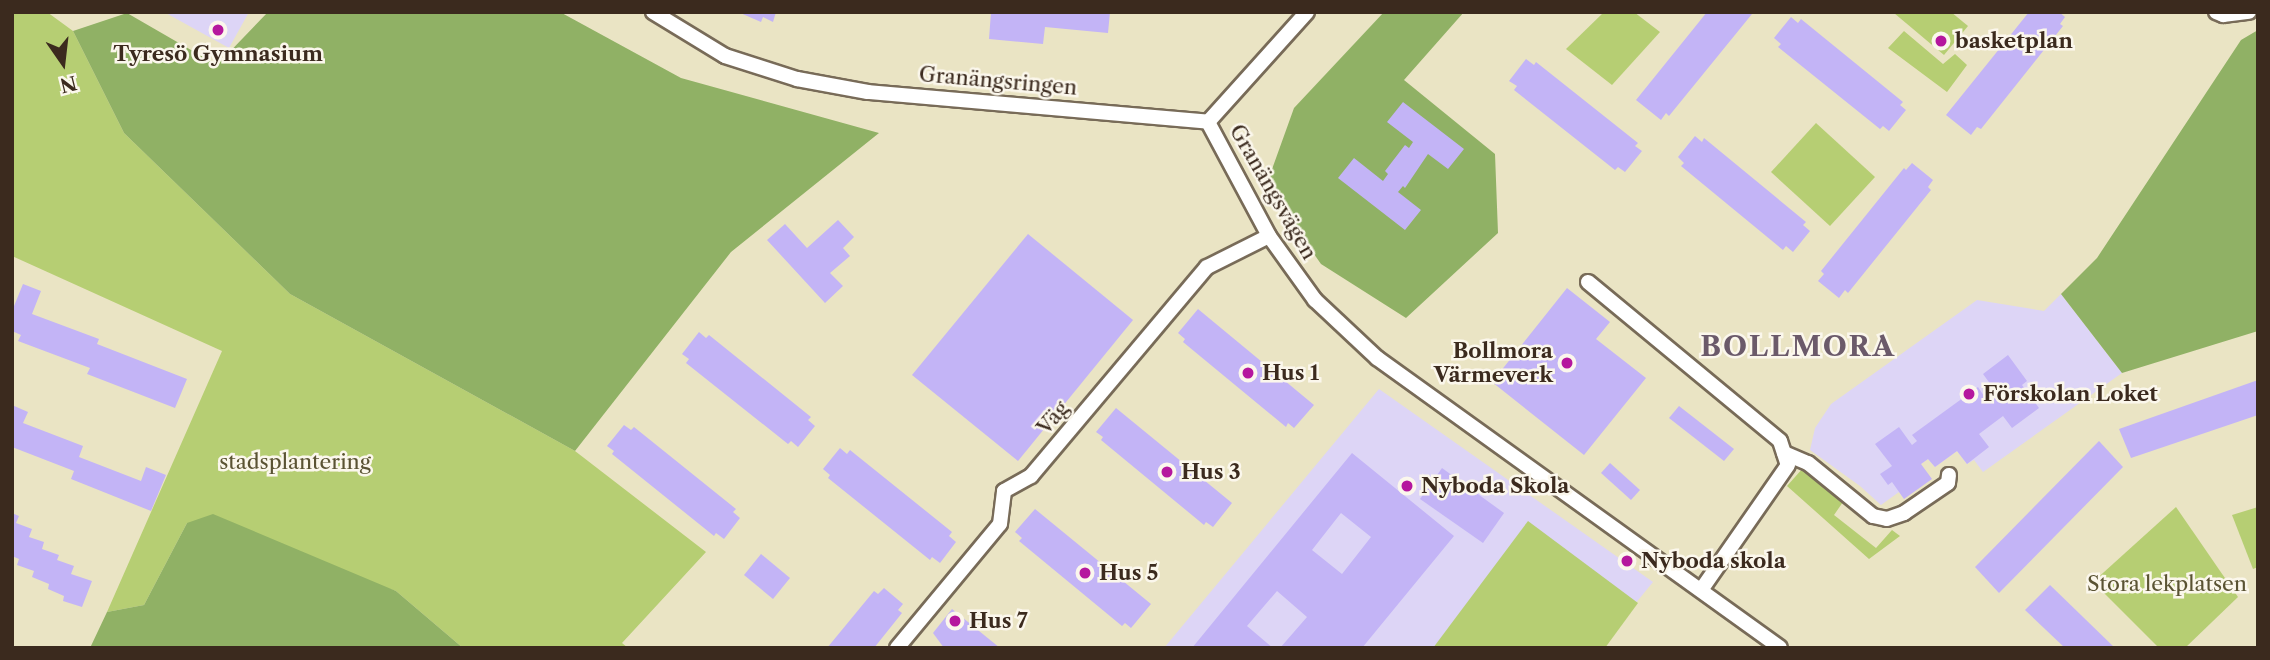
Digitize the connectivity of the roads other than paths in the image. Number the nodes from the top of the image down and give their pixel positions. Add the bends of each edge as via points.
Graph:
1 (653, 12) edge
2 (1307, 12) edge
3 (2216, 12) edge
4 (2249, 12) edge
5 (1208, 122) junction
6 (1269, 236) junction
7 (1588, 282) dead end
8 (1784, 453) junction
9 (1949, 475) dead end
10 (1701, 590) junction
11 (897, 648) edge
12 (1780, 648) edge

1 - 5 street, Granängsringen via 725,56 797,79 868,92
2 - 5 street
3 - 4 street
5 - 6 street, Granängsvägen
6 - 10 street, Granängsvägen via 1315,300 1377,358
6 - 11 street, Väg via 1207,267 1031,476 1004,491 1000,524
7 - 8 street via 1780,440
8 - 9 street via 1808,463 1873,516 1887,519 1926,498 1948,482
8 - 10 street via 1788,465
10 - 12 street, Granängsvägen

